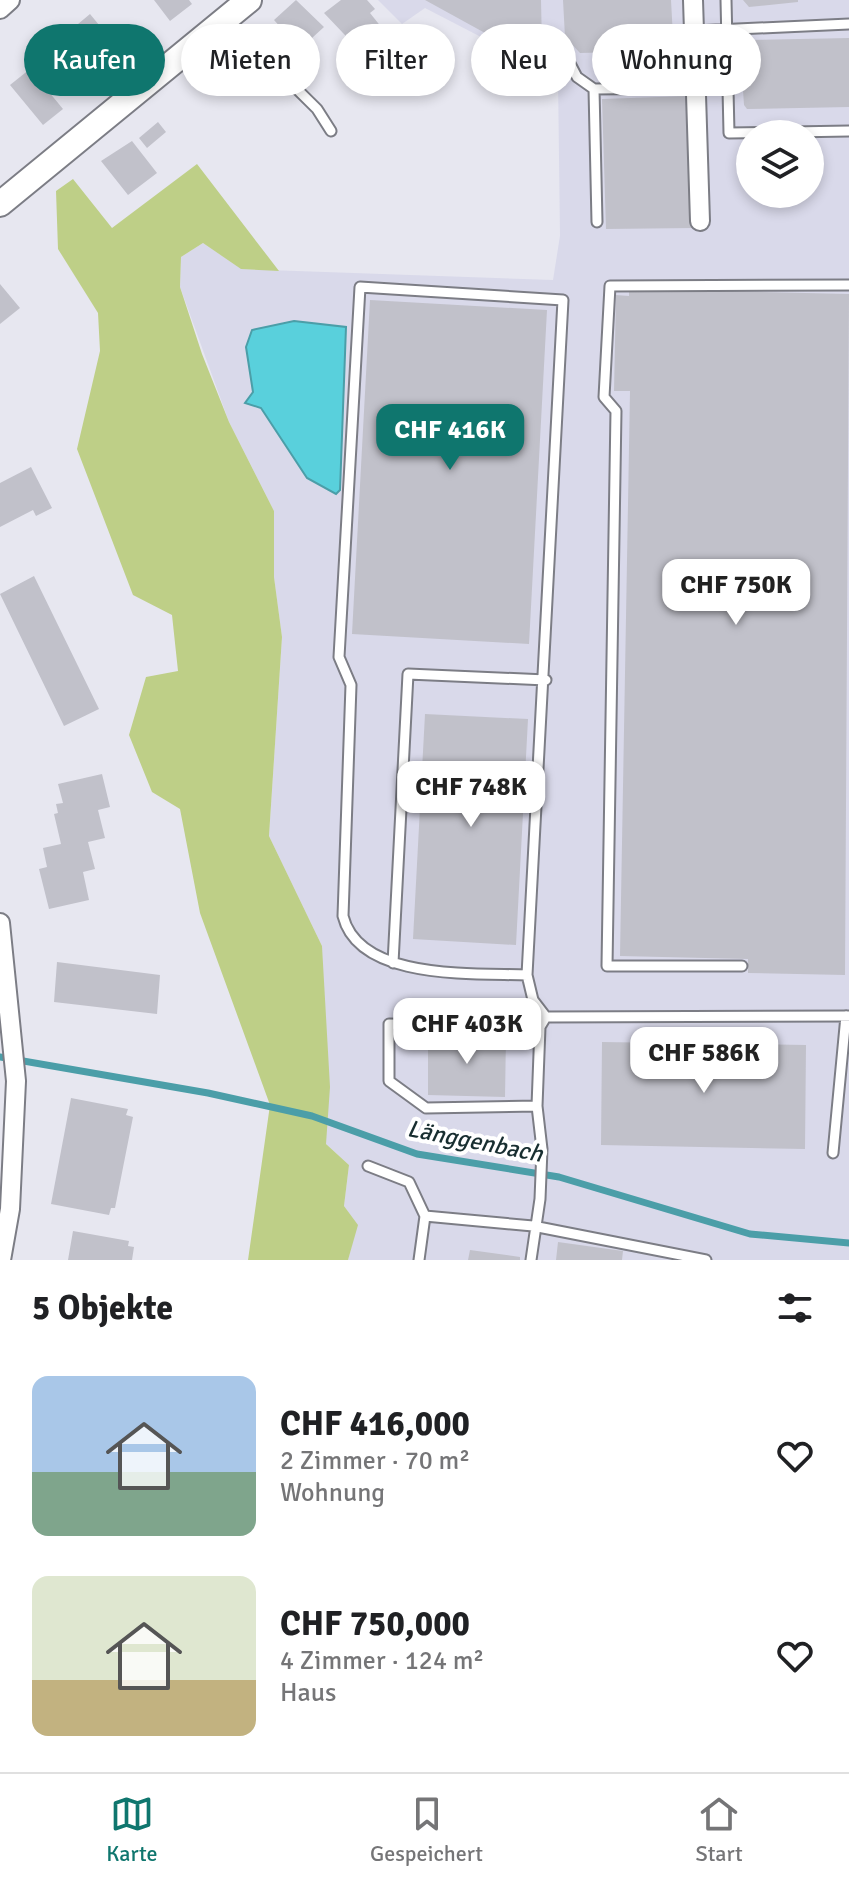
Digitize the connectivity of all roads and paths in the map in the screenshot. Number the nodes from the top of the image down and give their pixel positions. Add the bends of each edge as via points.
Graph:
1 (10, 0) edge
2 (249, 0) edge
3 (693, 0) edge
4 (726, 0) edge
5 (0, 9) edge
6 (226, 19) junction
7 (694, 24) edge
8 (727, 24) edge
9 (849, 24) edge
10 (761, 28) edge
11 (576, 75) edge
12 (592, 88) edge
13 (594, 96) edge
14 (698, 96) edge
15 (728, 96) edge
16 (331, 131) dead end
17 (849, 131) edge
18 (0, 204) edge
19 (700, 221) dead end
20 (597, 222) dead end
21 (849, 285) edge
22 (546, 680) junction
23 (0, 923) edge
24 (393, 963) junction
25 (742, 966) dead end
26 (527, 975) junction
27 (848, 1016) edge
28 (546, 1017) junction
29 (540, 1027) junction
30 (537, 1106) junction
31 (833, 1153) dead end
32 (368, 1166) dead end
33 (425, 1216) junction
34 (533, 1226) junction
35 (660, 1256) edge
36 (1, 1260) edge
37 (419, 1260) edge
38 (531, 1260) edge
39 (706, 1260) edge

1 - 5 street
2 - 6 street
3 - 7 street
4 - 8 lane
6 - 16 lane via 317,109
6 - 18 street
9 - 10 lane
11 - 12 lane
13 - 20 lane
14 - 19 street
15 - 17 lane via 729,133
21 - 25 lane via 610,286 604,397 616,411 607,966
22 - 24 lane via 408,674
22 - 24 lane via 563,300 360,287 339,657 351,685 343,916 356,941
22 - 26 lane
23 - 36 street via 16,1081 10,1209
24 - 26 lane via 417,970
26 - 28 lane via 533,1000
27 - 28 lane
27 - 31 lane
28 - 29 lane
29 - 30 lane
29 - 30 lane via 389,1024 389,1081 426,1108
30 - 34 lane via 542,1149
32 - 33 lane via 409,1182
33 - 34 lane
33 - 37 lane
34 - 35 lane
34 - 38 lane
35 - 39 lane

